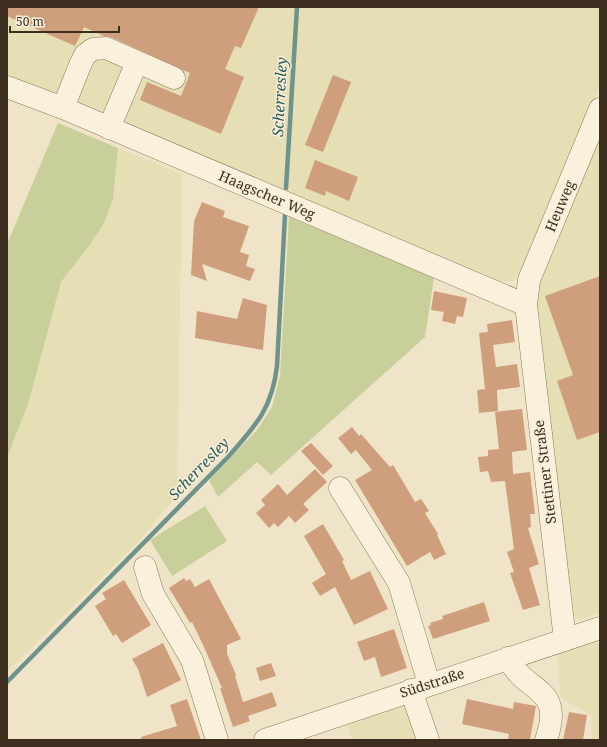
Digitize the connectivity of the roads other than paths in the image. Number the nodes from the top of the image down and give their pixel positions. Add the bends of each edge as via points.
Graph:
1 (137, 62) junction
2 (174, 78) dead end
3 (7, 87) edge
4 (63, 108) junction
5 (600, 109) edge
6 (109, 128) junction
7 (526, 305) junction
8 (340, 488) dead end
9 (145, 567) dead end
10 (600, 628) edge
11 (565, 640) junction
12 (508, 658) junction
13 (420, 687) junction
14 (217, 740) edge
15 (265, 740) edge
16 (428, 740) edge
17 (546, 740) edge

1 - 2 street
1 - 4 street via 106,48 92,49 80,65
1 - 6 street
3 - 4 street, Haagscher Weg
4 - 6 street, Haagscher Weg
5 - 7 street, Heuweg via 529,280
6 - 7 street, Haagscher Weg
7 - 11 street, Stettiner Straße
8 - 13 street via 399,583
9 - 14 street via 153,594 192,660
10 - 11 street, Südstraße
11 - 12 street, Südstraße
12 - 13 street, Südstraße
12 - 17 street via 514,670 544,694 550,704 551,727
13 - 15 street, Südstraße
13 - 16 street

